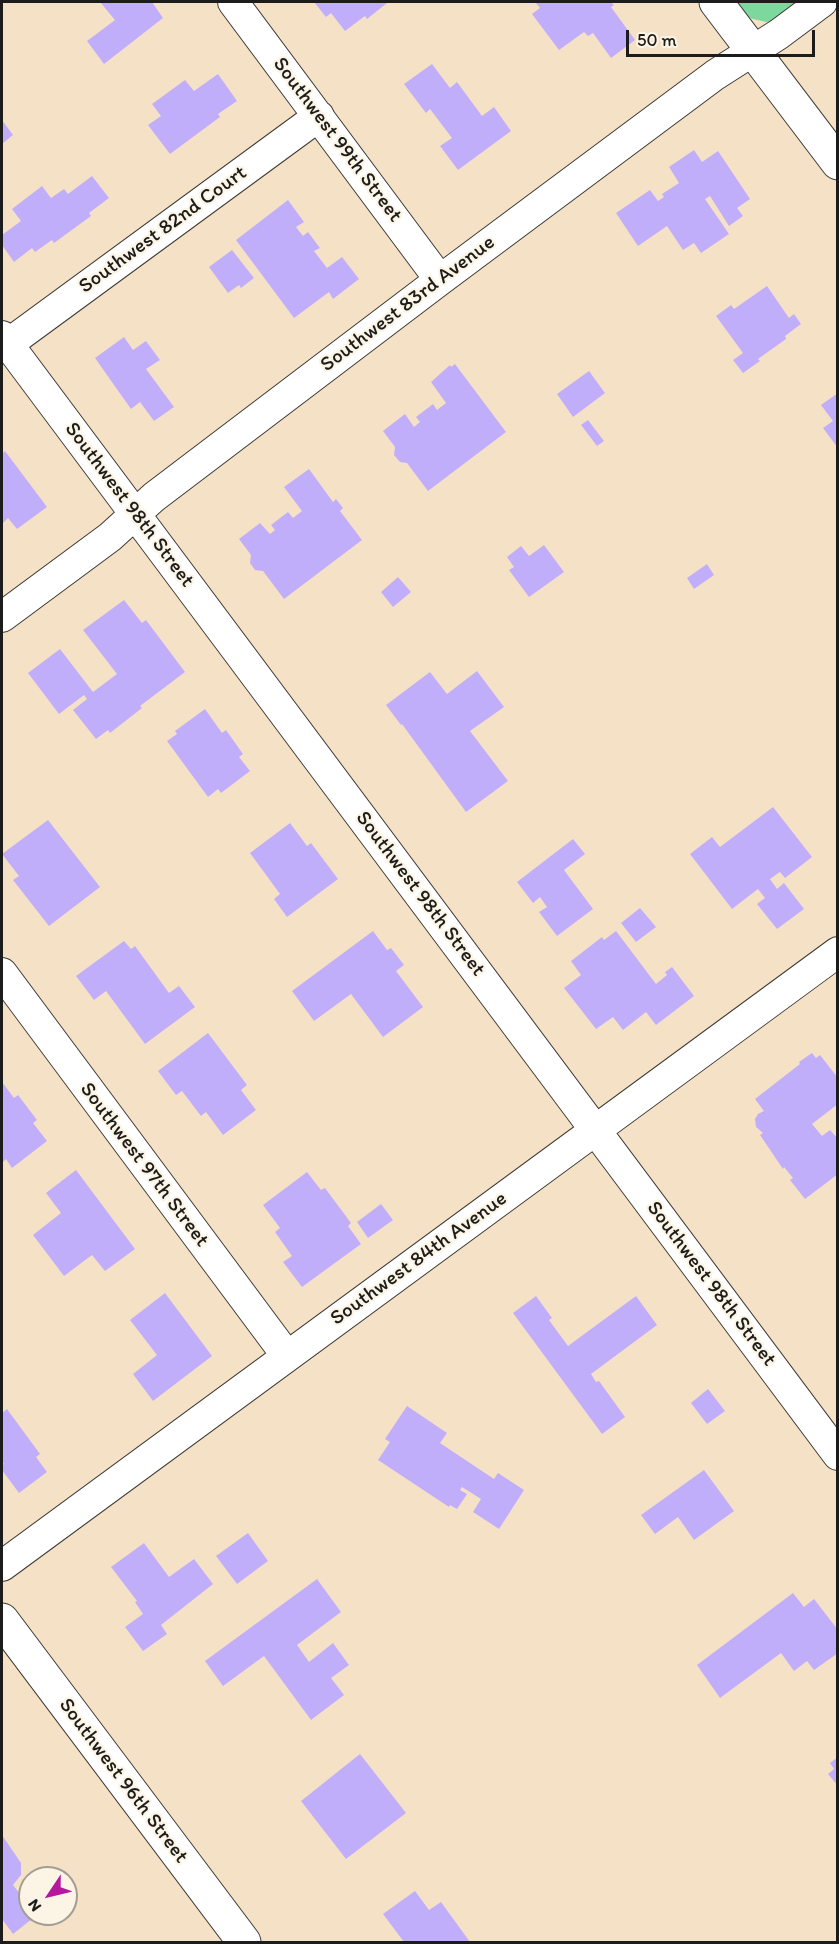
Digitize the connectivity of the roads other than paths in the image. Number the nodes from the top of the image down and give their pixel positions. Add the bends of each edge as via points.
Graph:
1 (233, 2) edge
2 (716, 2) edge
3 (822, 2) edge
4 (753, 50) junction
5 (319, 116) junction
6 (837, 163) edge
7 (440, 280) junction
8 (5, 340) edge
9 (136, 514) junction
10 (2, 617) edge
11 (837, 952) edge
12 (2, 973) edge
13 (596, 1129) junction
14 (286, 1356) junction
15 (837, 1455) edge
16 (2, 1566) edge
17 (2, 1620) edge
18 (244, 1942) edge

1 - 5 street, Southwest 99th Street
2 - 4 street
3 - 4 street, Southwest 83rd Avenue
4 - 6 street
4 - 7 street, Southwest 83rd Avenue
5 - 7 street, Southwest 99th Street
5 - 8 street, Southwest 82nd Court
7 - 9 street, Southwest 83rd Avenue
8 - 9 street, Southwest 98th Street
9 - 10 street, Southwest 83rd Avenue
9 - 13 street, Southwest 98th Street
11 - 13 street, Southwest 84th Avenue
12 - 14 street, Southwest 97th Street
13 - 14 street, Southwest 84th Avenue
13 - 15 street, Southwest 98th Street
14 - 16 street, Southwest 84th Avenue
17 - 18 street, Southwest 96th Street

